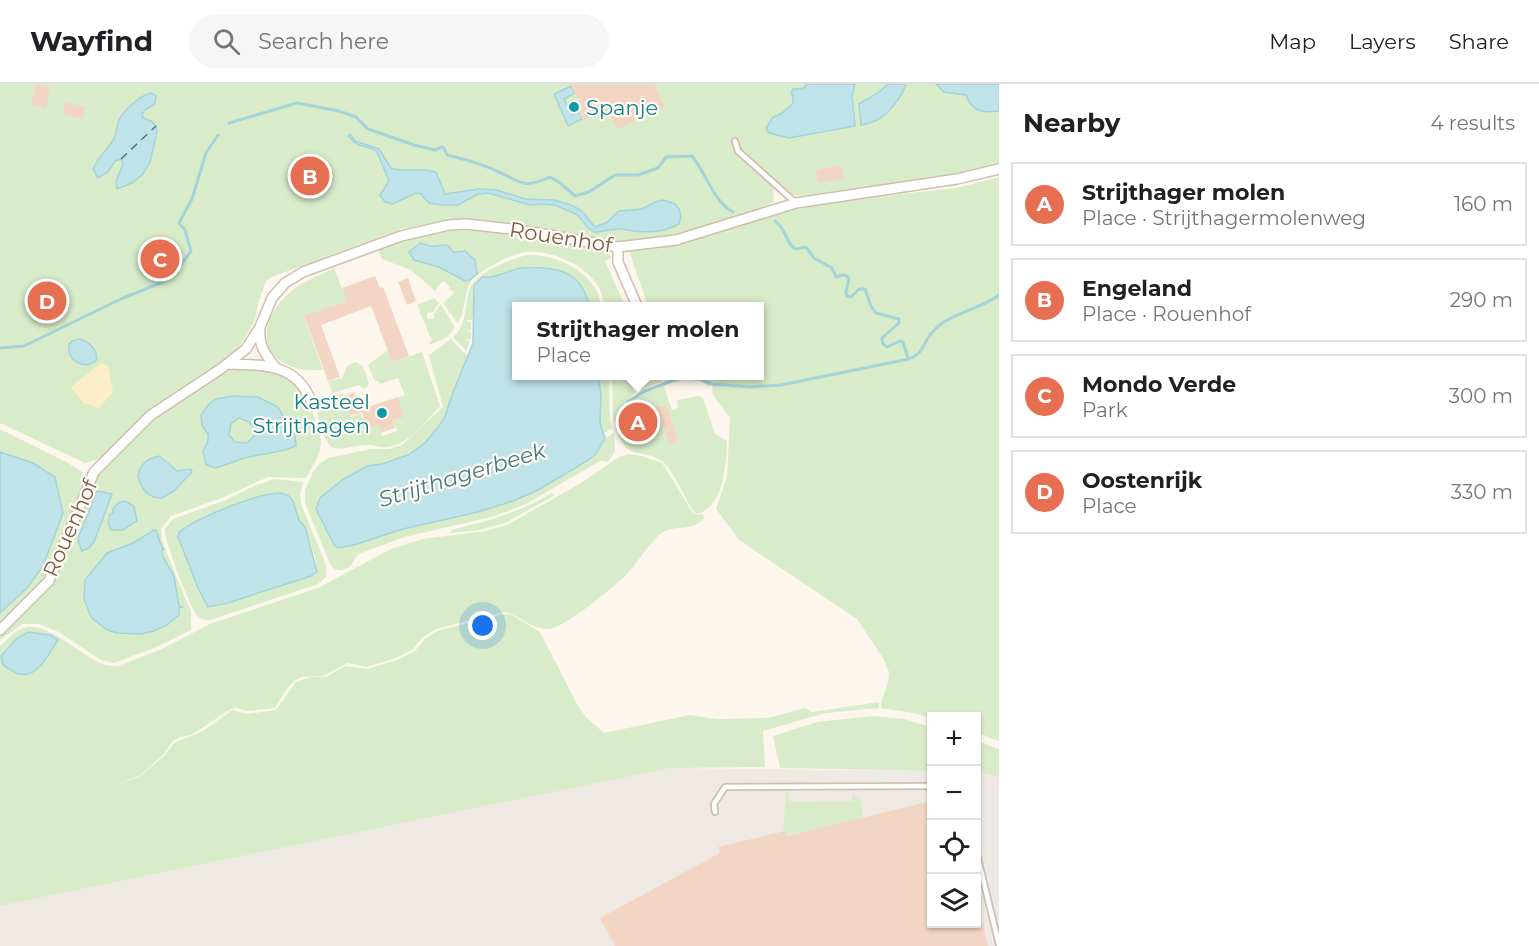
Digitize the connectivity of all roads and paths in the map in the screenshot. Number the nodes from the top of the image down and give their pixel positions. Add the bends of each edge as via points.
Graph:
1 (735, 141) dead end
2 (999, 169) edge
3 (796, 203) junction
4 (618, 247) junction
5 (635, 302) edge
6 (260, 327) junction
7 (228, 364) junction
8 (275, 367) junction
9 (311, 401) dead end
10 (0, 630) edge
11 (927, 786) edge
12 (715, 812) dead end
13 (981, 871) edge
14 (999, 945) edge

1 - 3 lane via 738,151
2 - 3 street, Rouenhof
3 - 4 street, Rouenhof via 676,240
4 - 5 street via 618,262
4 - 6 street, Rouenhof via 466,224 430,228 294,277 272,298
6 - 7 street, Rouenhof via 246,349
6 - 8 street via 261,347
7 - 8 street
7 - 10 street, Rouenhof via 151,415 94,472 49,581
8 - 9 street via 294,375
11 - 12 lane via 725,787 714,804
13 - 14 lane

